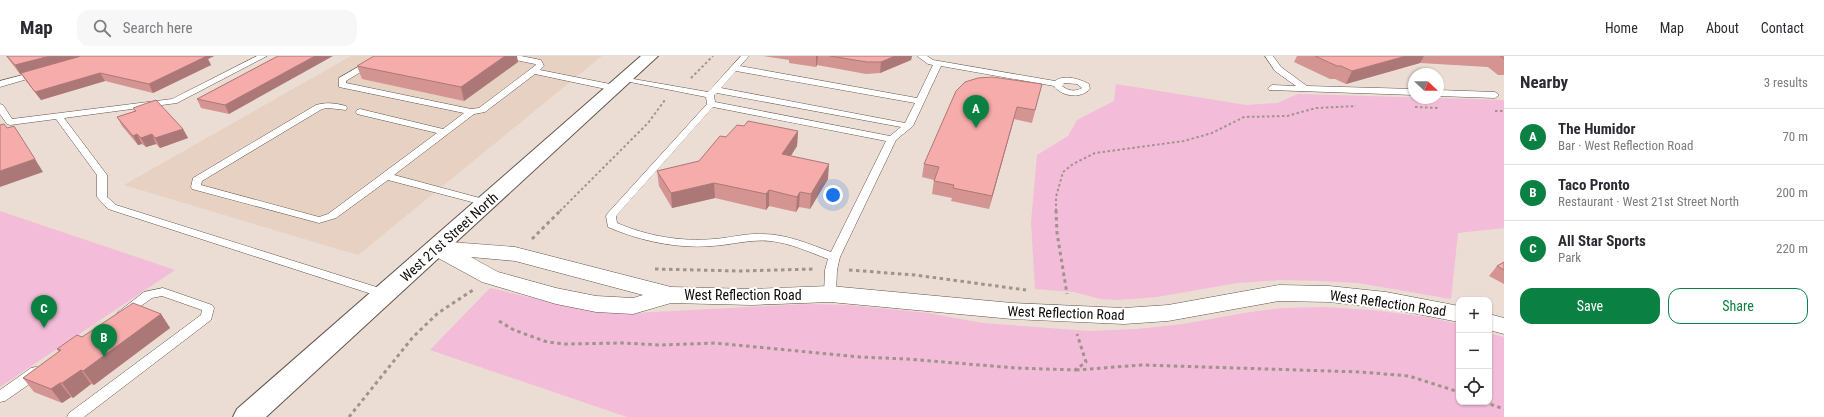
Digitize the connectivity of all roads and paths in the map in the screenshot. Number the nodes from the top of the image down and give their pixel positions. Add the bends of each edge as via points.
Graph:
1 (263, 56) edge
2 (383, 56) edge
3 (509, 56) edge
4 (650, 56) edge
5 (713, 56) edge
6 (745, 56) edge
7 (921, 56) edge
8 (1269, 56) edge
9 (938, 63) junction
10 (735, 68) junction
11 (533, 71) junction
12 (43, 72) edge
13 (620, 83) junction
14 (0, 84) edge
15 (1057, 84) dead end
16 (1272, 88) dead end
17 (677, 89) junction
18 (1305, 89) junction
19 (1408, 92) edge
20 (1444, 93) edge
21 (1494, 95) dead end
22 (712, 96) junction
23 (920, 101) junction
24 (1358, 106) dead end
25 (1407, 106) dead end
26 (0, 107) edge
27 (343, 108) dead end
28 (1444, 109) dead end
29 (1489, 110) dead end
30 (1504, 111) edge
31 (360, 112) dead end
32 (471, 112) junction
33 (58, 116) junction
34 (908, 126) junction
35 (445, 132) junction
36 (892, 139) junction
37 (386, 176) junction
38 (487, 202) junction
39 (532, 239) junction
40 (540, 241) dead end
41 (437, 248) junction
42 (515, 254) junction
43 (834, 257) junction
44 (648, 268) dead end
45 (831, 270) junction
46 (490, 277) junction
47 (1034, 292) dead end
48 (386, 294) junction
49 (830, 294) junction
50 (671, 295) junction
51 (1068, 299) junction
52 (1456, 313) edge
53 (499, 321) dead end
54 (110, 322) edge
55 (1492, 323) edge
56 (1504, 326) edge
57 (45, 366) edge
58 (1075, 370) junction
59 (1456, 391) edge
60 (0, 397) edge
61 (1492, 405) edge
62 (1504, 409) edge
63 (74, 417) edge
64 (247, 417) edge
65 (349, 417) edge

1 - 33 lane via 174,101
2 - 32 lane via 342,80 342,85
3 - 11 lane via 538,62 540,66
4 - 13 main road, West 21st Street North
5 - 17 path via 697,74
6 - 10 lane
7 - 9 lane
8 - 18 lane via 1278,69
9 - 15 lane
9 - 23 lane
10 - 22 lane
10 - 23 lane
11 - 13 lane
11 - 32 lane via 482,110
12 - 14 lane
13 - 17 lane
13 - 38 main road, West 21st Street North
16 - 18 lane
17 - 22 lane
17 - 39 path via 660,105 648,122
18 - 19 lane
20 - 21 lane
22 - 34 lane
22 - 36 lane
22 - 43 lane via 611,216 612,225 623,231 675,241 707,243 775,238
23 - 34 lane
24 - 51 path via 1316,108 1287,116 1244,117 1212,133 1184,141 1095,152 1073,164 1063,172 1056,198 1057,233
25 - 28 path
26 - 33 lane via 10,122
27 - 37 lane via 319,106 197,180 196,187 319,220 332,216
29 - 30 path
31 - 35 lane
32 - 35 lane
33 - 48 lane via 102,175 100,195 104,202 112,207
34 - 36 lane
35 - 37 lane
36 - 43 lane
37 - 38 lane
38 - 41 main road, West 21st Street North
39 - 40 path
39 - 42 path
41 - 42 street, West Reflection Road
41 - 46 street, West Reflection Road
41 - 48 main road, West 21st Street North
42 - 50 street, West Reflection Road
43 - 45 lane
44 - 45 path
45 - 47 path via 887,272
45 - 49 lane
46 - 50 street, West Reflection Road via 556,296 596,304 633,306
46 - 65 path via 438,313 414,337
48 - 64 main road, West 21st Street North
49 - 50 street, West Reflection Road via 752,297
49 - 51 street, West Reflection Road via 1012,311
51 - 52 street, West Reflection Road via 1124,316 1168,313 1279,293 1329,294 1386,300
51 - 58 path via 1086,362
53 - 58 path via 514,330 547,342 565,344 623,343 661,346 715,343 860,357
54 - 63 lane via 148,295 163,292 208,308 207,317
55 - 56 street
57 - 60 lane
58 - 59 path via 1142,365 1361,372 1409,376
61 - 62 path

